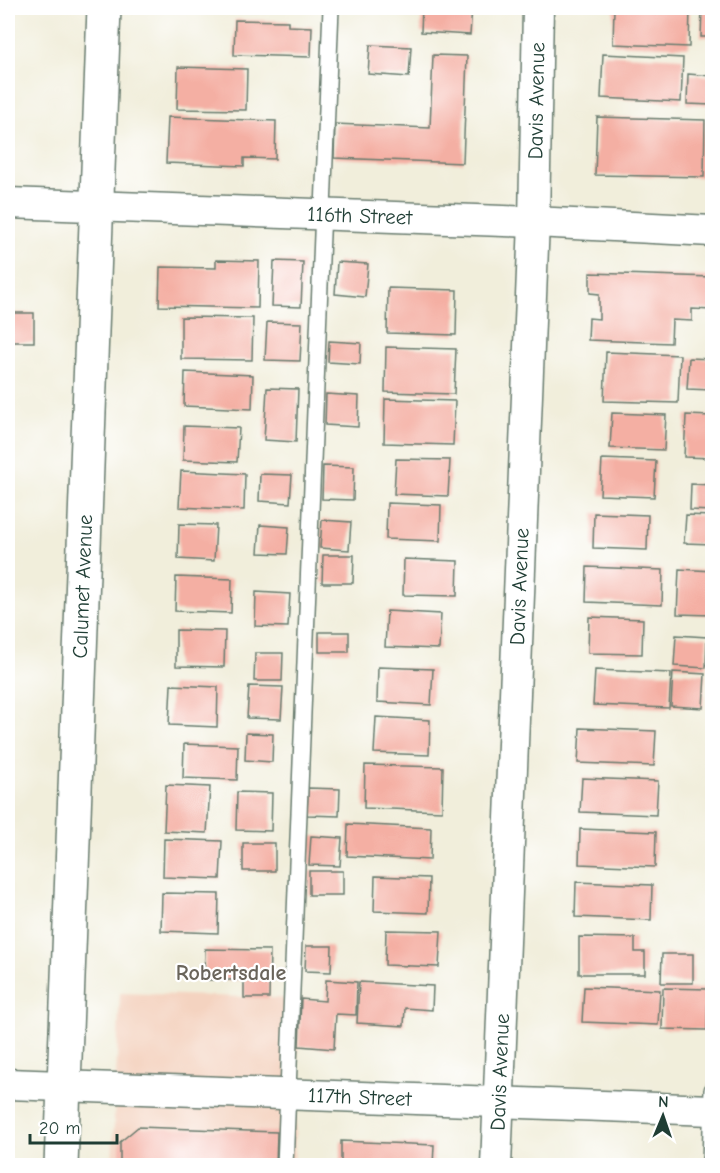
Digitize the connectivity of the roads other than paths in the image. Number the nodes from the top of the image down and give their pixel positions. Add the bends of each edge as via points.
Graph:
1 (104, 8) edge
2 (331, 8) edge
3 (538, 8) edge
4 (8, 203) edge
5 (96, 206) junction
6 (323, 215) junction
7 (534, 222) junction
8 (712, 231) edge
9 (8, 1084) edge
10 (64, 1086) junction
11 (712, 1090) edge
12 (287, 1095) junction
13 (498, 1102) junction
14 (712, 1110) edge
15 (61, 1166) edge
16 (285, 1166) edge
17 (496, 1166) edge
18 (710, 1166) edge

1 - 5 main road, Calumet Avenue
2 - 6 lane
3 - 7 street, Davis Avenue
4 - 5 street, 116th Street
5 - 6 street, 116th Street
5 - 10 main road, Calumet Avenue
6 - 7 street, 116th Street
6 - 12 lane
7 - 8 street, 116th Street
7 - 13 street, Davis Avenue
9 - 10 street, 117th Street
10 - 12 street, 117th Street
10 - 15 main road, Calumet Avenue
11 - 14 lane
12 - 13 street, 117th Street
12 - 16 lane
13 - 14 street, 117th Street
13 - 17 street, Davis Avenue
14 - 18 lane

